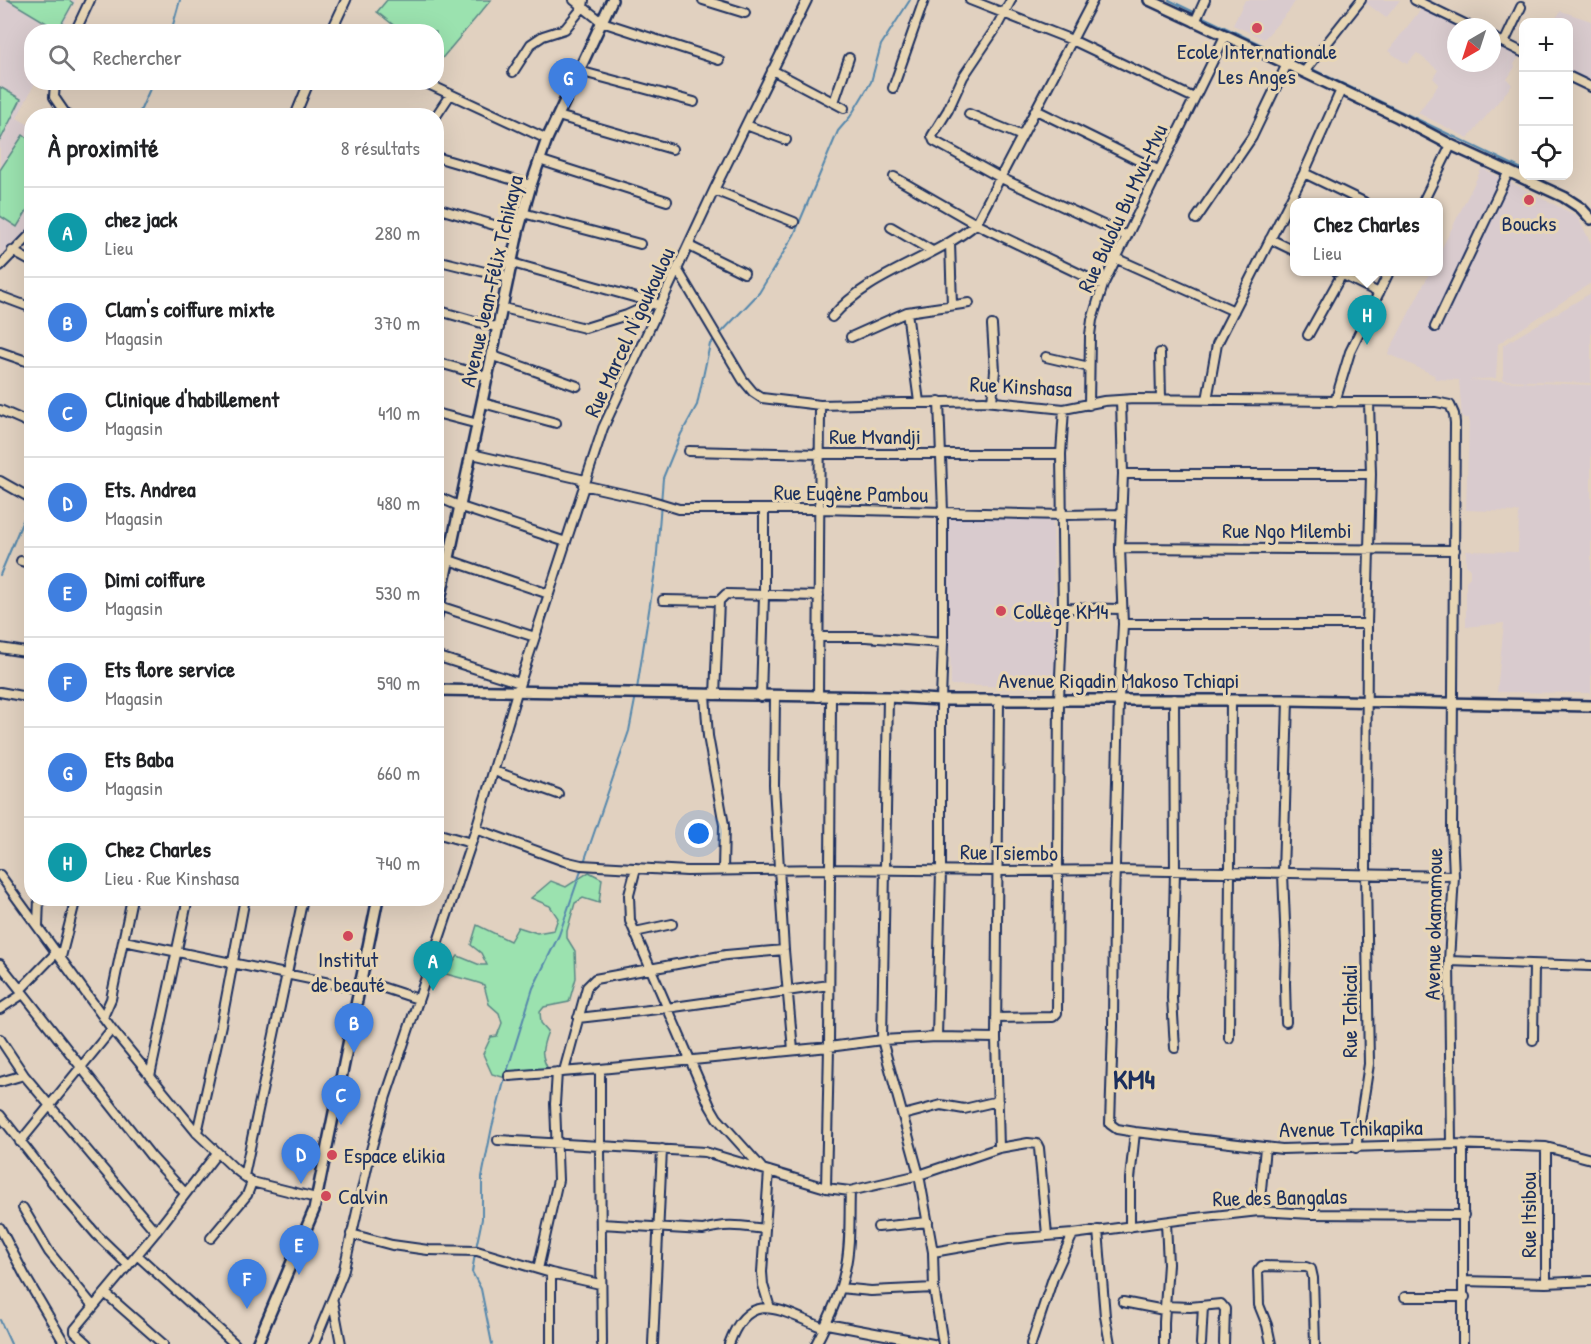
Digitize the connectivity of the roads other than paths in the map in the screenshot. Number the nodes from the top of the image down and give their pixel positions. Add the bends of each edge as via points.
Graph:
1 (90, 0) edge
2 (346, 0) edge
3 (574, 0) edge
4 (612, 0) edge
5 (703, 0) edge
6 (807, 0) edge
7 (924, 0) edge
8 (970, 0) edge
9 (1011, 0) edge
10 (1093, 0) edge
11 (1149, 0) edge
12 (1205, 0) edge
13 (1360, 0) edge
14 (1415, 0) edge
15 (584, 3) edge
16 (1521, 7) dead end
17 (745, 13) dead end
18 (1004, 13) junction
19 (1452, 18) edge
20 (602, 22) junction
21 (1195, 22) junction
22 (79, 24) edge
23 (335, 24) edge
24 (1225, 36) junction
25 (1072, 40) junction
26 (1501, 42) edge
27 (1504, 43) junction
28 (1519, 50) edge
29 (849, 58) dead end
30 (719, 60) dead end
31 (1287, 64) junction
32 (579, 70) junction
33 (772, 70) junction
34 (513, 72) dead end
35 (1304, 72) junction
36 (1573, 78) edge
37 (1591, 87) edge
38 (893, 88) dead end
39 (54, 90) edge
40 (306, 90) edge
41 (441, 90) edge
42 (1341, 90) junction
43 (450, 94) junction
44 (1194, 98) junction
45 (694, 102) dead end
46 (834, 102) junction
47 (62, 108) edge
48 (298, 108) edge
49 (441, 108) edge
50 (844, 108) dead end
51 (1036, 110) junction
52 (969, 114) dead end
53 (558, 116) junction
54 (746, 125) junction
55 (1022, 136) junction
56 (547, 139) junction
57 (786, 140) dead end
58 (1451, 145) junction
59 (672, 149) dead end
60 (444, 159) edge
61 (539, 160) junction
62 (1158, 170) junction
63 (1509, 171) junction
64 (1304, 172) junction
65 (894, 177) dead end
66 (1001, 178) junction
67 (531, 185) junction
68 (714, 190) junction
69 (1291, 198) edge
70 (1356, 198) edge
71 (1425, 198) edge
72 (1290, 200) edge
73 (667, 201) dead end
74 (444, 210) edge
75 (524, 213) junction
76 (1196, 219) dead end
77 (1591, 219) edge
78 (794, 222) dead end
79 (976, 224) junction
80 (891, 227) dead end
81 (518, 232) junction
82 (1127, 236) junction
83 (1270, 239) junction
84 (24, 240) edge
85 (950, 243) junction
86 (640, 244) dead end
87 (689, 246) junction
88 (1290, 249) edge
89 (12, 251) junction
90 (932, 251) junction
91 (24, 258) edge
92 (1115, 258) junction
93 (444, 262) edge
94 (512, 263) junction
95 (0, 266) edge
96 (677, 269) junction
97 (744, 273) dead end
98 (1337, 276) edge
99 (1345, 276) edge
100 (1387, 276) edge
101 (509, 278) junction
102 (1103, 285) junction
103 (1379, 293) junction
104 (0, 296) edge
105 (969, 303) dead end
106 (657, 304) junction
107 (952, 304) junction
108 (24, 305) edge
109 (503, 308) junction
110 (1234, 311) junction
111 (444, 312) edge
112 (907, 312) junction
113 (832, 317) dead end
114 (992, 325) dead end
115 (1435, 327) dead end
116 (499, 328) junction
117 (1308, 334) dead end
118 (851, 337) dead end
119 (0, 352) edge
120 (1160, 353) dead end
121 (493, 356) junction
122 (1046, 357) dead end
123 (24, 360) edge
124 (444, 364) edge
125 (1089, 367) junction
126 (489, 377) junction
127 (577, 386) dead end
128 (1161, 399) junction
129 (1121, 400) junction
130 (1207, 400) junction
131 (992, 401) junction
132 (919, 402) junction
133 (939, 402) junction
134 (1335, 402) junction
135 (1369, 402) junction
136 (483, 403) junction
137 (820, 405) junction
138 (1089, 405) junction
139 (1064, 409) junction
140 (0, 410) edge
141 (444, 415) edge
142 (24, 420) edge
143 (556, 423) dead end
144 (1455, 423) joint
145 (478, 424) junction
146 (689, 451) dead end
147 (472, 454) junction
148 (820, 454) junction
149 (940, 454) junction
150 (1061, 454) junction
151 (1123, 474) junction
152 (1371, 474) junction
153 (0, 482) edge
154 (584, 483) junction
155 (24, 495) edge
156 (444, 500) edge
157 (461, 507) junction
158 (819, 509) junction
159 (764, 510) junction
160 (943, 512) junction
161 (1121, 514) junction
162 (1063, 515) junction
163 (566, 542) junction
164 (1120, 548) junction
165 (1369, 548) junction
166 (1455, 550) junction
167 (449, 560) junction
168 (21, 561) dead end
169 (24, 562) edge
170 (444, 573) edge
171 (549, 594) junction
172 (764, 595) junction
173 (819, 596) junction
174 (663, 600) dead end
175 (719, 602) junction
176 (444, 608) edge
177 (1063, 608) junction
178 (1122, 609) junction
179 (1123, 624) junction
180 (1367, 624) junction
181 (535, 637) junction
182 (818, 637) junction
183 (943, 643) junction
184 (0, 648) edge
185 (24, 652) edge
186 (444, 659) edge
187 (519, 687) junction
188 (444, 690) edge
189 (0, 692) edge
190 (710, 695) junction
191 (24, 696) edge
192 (761, 696) junction
193 (775, 697) junction
194 (818, 697) junction
195 (888, 697) junction
196 (831, 698) junction
197 (999, 699) junction
198 (1059, 699) junction
199 (1119, 699) junction
200 (1174, 699) junction
201 (941, 700) junction
202 (1231, 700) junction
203 (1288, 700) junction
204 (1368, 702) junction
205 (1454, 704) junction
206 (1591, 706) edge
207 (494, 771) junction
208 (558, 794) dead end
209 (476, 829) junction
210 (444, 835) edge
211 (471, 843) junction
212 (636, 868) junction
213 (830, 869) junction
214 (723, 870) junction
215 (778, 870) junction
216 (941, 870) junction
217 (1115, 870) junction
218 (885, 871) junction
219 (998, 871) junction
220 (1059, 871) junction
221 (1175, 871) junction
222 (1230, 873) junction
223 (1283, 874) junction
224 (1366, 874) junction
225 (0, 875) edge
226 (1454, 876) junction
227 (39, 906) edge
228 (74, 906) edge
229 (131, 906) edge
230 (186, 906) edge
231 (243, 906) edge
232 (301, 906) edge
233 (376, 906) edge
234 (672, 924) dead end
235 (38, 926) junction
236 (635, 932) junction
237 (124, 941) junction
238 (784, 950) junction
239 (177, 953) junction
240 (59, 955) junction
241 (1449, 961) junction
242 (231, 963) junction
243 (0, 964) edge
244 (1534, 965) junction
245 (1591, 966) edge
246 (651, 969) junction
247 (287, 974) junction
248 (359, 984) junction
249 (830, 985) junction
250 (22, 992) junction
251 (787, 992) junction
252 (418, 999) junction
253 (667, 1008) junction
254 (0, 1009) edge
255 (104, 1017) junction
256 (578, 1018) junction
257 (996, 1018) junction
258 (1286, 1022) dead end
259 (112, 1029) junction
260 (937, 1037) junction
261 (996, 1038) junction
262 (1229, 1038) dead end
263 (0, 1040) edge
264 (882, 1040) junction
265 (1533, 1040) dead end
266 (830, 1047) junction
267 (1175, 1048) dead end
268 (793, 1050) junction
269 (690, 1060) junction
270 (80, 1068) junction
271 (600, 1069) junction
272 (560, 1072) junction
273 (24, 1075) junction
274 (150, 1076) junction
275 (509, 1076) dead end
276 (0, 1082) edge
277 (998, 1101) junction
278 (50, 1105) junction
279 (0, 1115) edge
280 (903, 1115) junction
281 (1135, 1132) junction
282 (196, 1133) junction
283 (498, 1140) dead end
284 (20, 1142) junction
285 (556, 1143) junction
286 (1451, 1144) junction
287 (600, 1146) junction
288 (1463, 1146) junction
289 (1265, 1147) junction
290 (1546, 1147) junction
291 (999, 1148) junction
292 (1356, 1148) junction
293 (662, 1149) junction
294 (217, 1153) junction
295 (1591, 1159) edge
296 (766, 1169) junction
297 (919, 1174) junction
298 (244, 1176) junction
299 (252, 1182) junction
300 (826, 1188) junction
301 (850, 1191) junction
302 (185, 1193) junction
303 (316, 1198) junction
304 (23, 1208) dead end
305 (1259, 1211) junction
306 (1464, 1215) junction
307 (928, 1222) junction
308 (1166, 1222) junction
309 (600, 1224) junction
310 (658, 1226) junction
311 (878, 1227) dead end
312 (1130, 1227) junction
313 (0, 1228) edge
314 (765, 1229) junction
315 (1098, 1230) junction
316 (156, 1232) junction
317 (351, 1234) junction
318 (1072, 1234) junction
319 (1047, 1235) junction
320 (212, 1238) dead end
321 (933, 1252) junction
322 (137, 1255) junction
323 (128, 1265) junction
324 (538, 1269) junction
325 (551, 1273) junction
326 (1463, 1281) junction
327 (1591, 1281) edge
328 (1546, 1283) junction
329 (600, 1284) junction
330 (934, 1287) junction
331 (840, 1288) junction
332 (105, 1293) junction
333 (1405, 1297) dead end
334 (1465, 1297) junction
335 (333, 1301) junction
336 (1123, 1302) dead end
337 (93, 1306) junction
338 (1203, 1306) junction
339 (770, 1308) junction
340 (1165, 1308) junction
341 (826, 1326) junction
342 (65, 1344) edge
343 (88, 1344) edge
344 (163, 1344) edge
345 (235, 1344) edge
346 (257, 1344) edge
347 (314, 1344) edge
348 (341, 1344) edge
349 (550, 1344) edge
350 (602, 1344) edge
351 (653, 1344) edge
352 (729, 1344) edge
353 (816, 1344) edge
354 (933, 1344) edge
355 (943, 1344) edge
356 (1031, 1344) edge
357 (1110, 1344) edge
358 (1164, 1344) edge
359 (1201, 1344) edge
360 (1224, 1344) edge
361 (1271, 1344) edge
362 (1315, 1344) edge
363 (1463, 1344) edge

1 - 22 street
2 - 23 street
3 - 15 street
4 - 20 street, Avenue Jean-Félix Tchikaya
5 - 17 street
6 - 33 street, Rue Marcel N'goukoulou
7 - 38 street
8 - 18 street
9 - 18 street
10 - 25 street
11 - 21 street
12 - 21 street
13 - 35 street
14 - 19 street
15 - 20 street
15 - 34 street via 565,29 531,44
16 - 27 street
18 - 25 street
18 - 66 street via 963,77 932,136 934,141
20 - 30 street
20 - 32 street, Avenue Jean-Félix Tchikaya
21 - 24 street
24 - 31 street
24 - 44 street, Rue Bulolu Bu Mvu-Mvu
25 - 44 street
25 - 51 street
26 - 27 street
27 - 28 street
29 - 46 street
31 - 35 street
31 - 76 street via 1252,137
32 - 45 street
32 - 53 street, Avenue Jean-Félix Tchikaya
33 - 46 street
33 - 54 street, Rue Marcel N'goukoulou
35 - 42 street
36 - 37 street
39 - 47 street
40 - 48 street
41 - 43 street
42 - 58 street
42 - 64 street
43 - 49 street
43 - 56 street
44 - 62 street, Rue Bulolu Bu Mvu-Mvu
46 - 50 street
51 - 55 street
51 - 62 street
52 - 55 street
53 - 56 street, Avenue Jean-Félix Tchikaya
53 - 59 street
54 - 57 street
54 - 68 street, Rue Marcel N'goukoulou
55 - 66 street
56 - 61 street, Avenue Jean-Félix Tchikaya
58 - 63 street
58 - 71 street
60 - 67 street
61 - 67 street, Avenue Jean-Félix Tchikaya
61 - 73 street
62 - 82 street, Rue Bulolu Bu Mvu-Mvu
63 - 77 street via 1564,197
63 - 115 street
64 - 69 street
64 - 70 street
65 - 79 street
66 - 79 street
66 - 82 street
67 - 75 street, Avenue Jean-Félix Tchikaya
68 - 78 street
68 - 87 street, Rue Marcel N'goukoulou
72 - 83 street
74 - 81 street
75 - 81 street, Avenue Jean-Félix Tchikaya
75 - 86 street
79 - 85 street
79 - 102 street
80 - 90 street
81 - 94 street, Avenue Jean-Félix Tchikaya
82 - 92 street, Rue Bulolu Bu Mvu-Mvu
83 - 88 street
83 - 110 street
84 - 89 street
85 - 90 street
85 - 107 street
87 - 96 street, Rue Marcel N'goukoulou
87 - 97 street
89 - 91 street
89 - 95 street
90 - 113 street via 874,281
92 - 102 street, Rue Bulolu Bu Mvu-Mvu
92 - 110 street
93 - 101 street
94 - 101 street, Avenue Jean-Félix Tchikaya
94 - 106 street
96 - 106 street, Rue Marcel N'goukoulou
96 - 137 street, Rue Kinshasa via 753,392 771,401
98 - 117 street
99 - 103 street
100 - 103 street
101 - 109 street, Avenue Jean-Félix Tchikaya
102 - 125 street, Rue Bulolu Bu Mvu-Mvu via 1092,320
103 - 134 street via 1350,352
104 - 108 street
105 - 107 street
106 - 109 street via 585,328
106 - 154 street, Rue Marcel N'goukoulou
107 - 112 street
109 - 116 street, Avenue Jean-Félix Tchikaya
110 - 130 street via 1214,351
111 - 116 street
112 - 118 street
112 - 132 street
114 - 131 street
116 - 121 street, Avenue Jean-Félix Tchikaya
119 - 123 street
120 - 128 street
121 - 126 street, Avenue Jean-Félix Tchikaya
121 - 127 street
122 - 125 street
124 - 126 street
125 - 138 street, Rue Bulolu Bu Mvu-Mvu
126 - 136 street, Avenue Jean-Félix Tchikaya
128 - 129 street, Rue Kinshasa
128 - 130 street, Rue Kinshasa
129 - 138 street, Rue Kinshasa
129 - 151 street
130 - 134 street, Rue Kinshasa
131 - 133 street, Rue Kinshasa
131 - 139 street, Rue Kinshasa
132 - 133 street, Rue Kinshasa
132 - 137 street, Rue Kinshasa
133 - 149 street
134 - 135 street, Rue Kinshasa
135 - 144 street, Rue Kinshasa via 1446,403 1452,408
135 - 152 street, Rue Tchicali
136 - 143 street
136 - 145 street, Avenue Jean-Félix Tchikaya
137 - 148 street
138 - 139 street, Rue Kinshasa
139 - 150 street
140 - 142 street
141 - 145 street
144 - 166 street, Avenue okamamoue
145 - 147 street, Avenue Jean-Félix Tchikaya
146 - 148 street, Rue Mvandji
147 - 154 street, Rue Eugène Pambou
147 - 157 street, Avenue Jean-Félix Tchikaya
148 - 149 street, Rue Mvandji
148 - 158 street
149 - 150 street, Rue Mvandji
149 - 160 street
150 - 162 street
151 - 152 street
151 - 161 street
152 - 165 street, Rue Tchicali
153 - 155 street
154 - 159 street, Rue Eugène Pambou via 679,509
154 - 163 street, Rue Marcel N'goukoulou
156 - 157 street
157 - 163 street
157 - 167 street, Avenue Jean-Félix Tchikaya
158 - 159 street, Rue Eugène Pambou
158 - 160 street, Rue Eugène Pambou
158 - 173 street
159 - 172 street
160 - 162 street, Rue Eugène Pambou
160 - 183 street
161 - 162 street, Rue Eugène Pambou
161 - 164 street
162 - 177 street
163 - 171 street, Rue Marcel N'goukoulou
164 - 165 street, Rue Ngo Milembi
164 - 178 street
165 - 166 street, Rue Ngo Milembi
165 - 180 street, Rue Tchicali
166 - 205 street, Avenue okamamoue
167 - 170 street, Avenue Jean-Félix Tchikaya
167 - 171 street
168 - 169 street
171 - 181 street, Rue Marcel N'goukoulou
172 - 173 street
172 - 175 street via 726,594
172 - 192 street
173 - 182 street
174 - 175 street
175 - 190 street
176 - 181 street
177 - 178 street
177 - 198 street
178 - 179 street
179 - 180 street
179 - 199 street
180 - 204 street, Rue Tchicali
181 - 187 street, Rue Marcel N'goukoulou
182 - 183 street
182 - 194 street
183 - 201 street
184 - 185 street
186 - 187 street
187 - 188 street, Avenue Rigadin Makoso Tchiapi
187 - 190 street, Avenue Rigadin Makoso Tchiapi
187 - 207 street, Rue Marcel N'goukoulou
189 - 191 street
190 - 192 street, Avenue Rigadin Makoso Tchiapi
190 - 214 street via 708,736 724,825
192 - 193 street, Avenue Rigadin Makoso Tchiapi
193 - 194 street, Avenue Rigadin Makoso Tchiapi
193 - 215 street
194 - 196 street, Avenue Rigadin Makoso Tchiapi
195 - 196 street, Avenue Rigadin Makoso Tchiapi
195 - 201 street, Avenue Rigadin Makoso Tchiapi
195 - 218 street
196 - 213 street
197 - 198 street, Avenue Rigadin Makoso Tchiapi
197 - 201 street, Avenue Rigadin Makoso Tchiapi
197 - 219 street
198 - 199 street, Avenue Rigadin Makoso Tchiapi
198 - 220 street
199 - 200 street, Avenue Rigadin Makoso Tchiapi
199 - 217 street
200 - 202 street, Avenue Rigadin Makoso Tchiapi
200 - 221 street
201 - 216 street
202 - 203 street, Avenue Rigadin Makoso Tchiapi
202 - 222 street
203 - 204 street, Avenue Rigadin Makoso Tchiapi
203 - 223 street
204 - 205 street, Avenue Rigadin Makoso Tchiapi
204 - 224 street, Rue Tchicali
205 - 206 street, Avenue Rigadin Makoso Tchiapi
205 - 226 street, Avenue okamamoue
207 - 208 street
207 - 209 street, Rue Marcel N'goukoulou
209 - 211 street, Rue Marcel N'goukoulou
209 - 212 street, Rue Tsiembo via 564,861
210 - 211 street
211 - 252 street, Rue Marcel N'goukoulou
212 - 214 street, Rue Tsiembo
212 - 236 street via 628,909
213 - 215 street, Rue Tsiembo
213 - 218 street, Rue Tsiembo
213 - 249 street
214 - 215 street, Rue Tsiembo
215 - 238 street
216 - 218 street, Rue Tsiembo
216 - 219 street, Rue Tsiembo
216 - 260 street
217 - 220 street, Rue Tsiembo
217 - 221 street, Rue Tsiembo
217 - 281 street, Avenue Tchikapika via 1109,1119 1112,1127
218 - 264 street
219 - 220 street, Rue Tsiembo
219 - 257 street
220 - 257 street via 1057,1013 1053,1017
221 - 222 street, Rue Tsiembo
221 - 267 street
222 - 223 street, Rue Tsiembo
222 - 262 street
223 - 224 street, Rue Tsiembo
223 - 258 street
224 - 226 street, Rue Tsiembo
224 - 292 street, Rue Tchicali via 1369,1064
225 - 235 street
226 - 241 street, Avenue okamamoue
227 - 235 street
228 - 240 street
229 - 237 street
230 - 239 street
231 - 242 street
232 - 247 street
233 - 248 street
234 - 236 street
235 - 240 street
236 - 246 street
237 - 239 street
237 - 255 street
238 - 246 street via 726,955
238 - 251 street
239 - 242 street
239 - 274 street
240 - 250 street
240 - 255 street
241 - 244 street
241 - 286 street, Avenue okamamoue
242 - 247 street
242 - 282 street
243 - 250 street
244 - 245 street
244 - 265 street
246 - 253 street
246 - 256 street via 590,982
247 - 248 street
247 - 298 street
248 - 252 street
248 - 303 street
249 - 251 street
249 - 266 street
250 - 254 street
250 - 270 street
251 - 253 street
251 - 268 street
252 - 317 street, Rue Marcel N'goukoulou via 379,1120
253 - 256 street
253 - 269 street
255 - 259 street
256 - 272 street
257 - 261 street
259 - 270 street
259 - 274 street
260 - 261 street
260 - 264 street
261 - 277 street
263 - 273 street
264 - 266 street
264 - 280 street
266 - 268 street
266 - 300 street
268 - 269 street
269 - 271 street
269 - 296 street via 717,1118
270 - 278 street
270 - 302 street
271 - 272 street
271 - 287 street
272 - 275 street
272 - 285 street
273 - 276 street
273 - 278 street
274 - 282 street
277 - 280 street via 964,1109 941,1105
277 - 291 street
278 - 284 street
278 - 316 street
279 - 284 street
280 - 297 street
281 - 289 street, Avenue Tchikapika
281 - 312 street
282 - 294 street
283 - 285 street
284 - 323 street via 97,1235
285 - 287 street
285 - 324 street via 558,1180
286 - 288 street, Avenue Tchikapika
286 - 292 street, Avenue Tchikapika
287 - 293 street
287 - 309 street
288 - 290 street, Avenue Tchikapika
288 - 306 street
289 - 292 street, Avenue Tchikapika
289 - 305 street
290 - 295 street, Avenue Tchikapika
290 - 328 street, Rue Itsibou
291 - 297 street
291 - 319 street via 1028,1143 1038,1146
293 - 296 street via 705,1152
293 - 310 street
294 - 298 street
294 - 302 street
296 - 300 street
296 - 314 street
297 - 301 street
297 - 307 street
298 - 299 street
299 - 303 street
299 - 320 street via 247,1196
300 - 301 street
301 - 331 street via 848,1254
302 - 316 street
303 - 346 street
304 - 337 street via 50,1252
305 - 306 street, Rue des Bangalas
305 - 308 street, Rue des Bangalas
306 - 326 street
307 - 311 street
307 - 321 street
308 - 312 street, Rue des Bangalas
308 - 340 street
309 - 310 street
309 - 329 street
310 - 314 street via 703,1230 730,1225
310 - 351 street
312 - 315 street, Rue des Bangalas
313 - 342 street
314 - 339 street via 763,1279
315 - 318 street, Rue des Bangalas
315 - 357 street
316 - 322 street
317 - 324 street via 428,1250 477,1251
317 - 335 street, Rue Marcel N'goukoulou
318 - 319 street, Rue des Bangalas
318 - 356 street
319 - 321 street, Rue des Bangalas
321 - 330 street
322 - 323 street
322 - 345 street
323 - 332 street
324 - 325 street
325 - 329 street
325 - 349 street
326 - 328 street
326 - 334 street
327 - 328 street
329 - 350 street
330 - 331 street via 871,1291
330 - 355 street
331 - 341 street
332 - 337 street
332 - 344 street
333 - 334 street
334 - 363 street
335 - 347 street, Rue Marcel N'goukoulou
335 - 348 street
336 - 340 street
337 - 343 street via 75,1330
338 - 340 street
338 - 359 street
338 - 360 street via 1224,1306
339 - 341 street
339 - 352 street via 757,1308 748,1314 738,1324
340 - 358 street
341 - 353 street
341 - 354 street
361 - 362 street via 1259,1305 1258,1271 1262,1266 1311,1269

